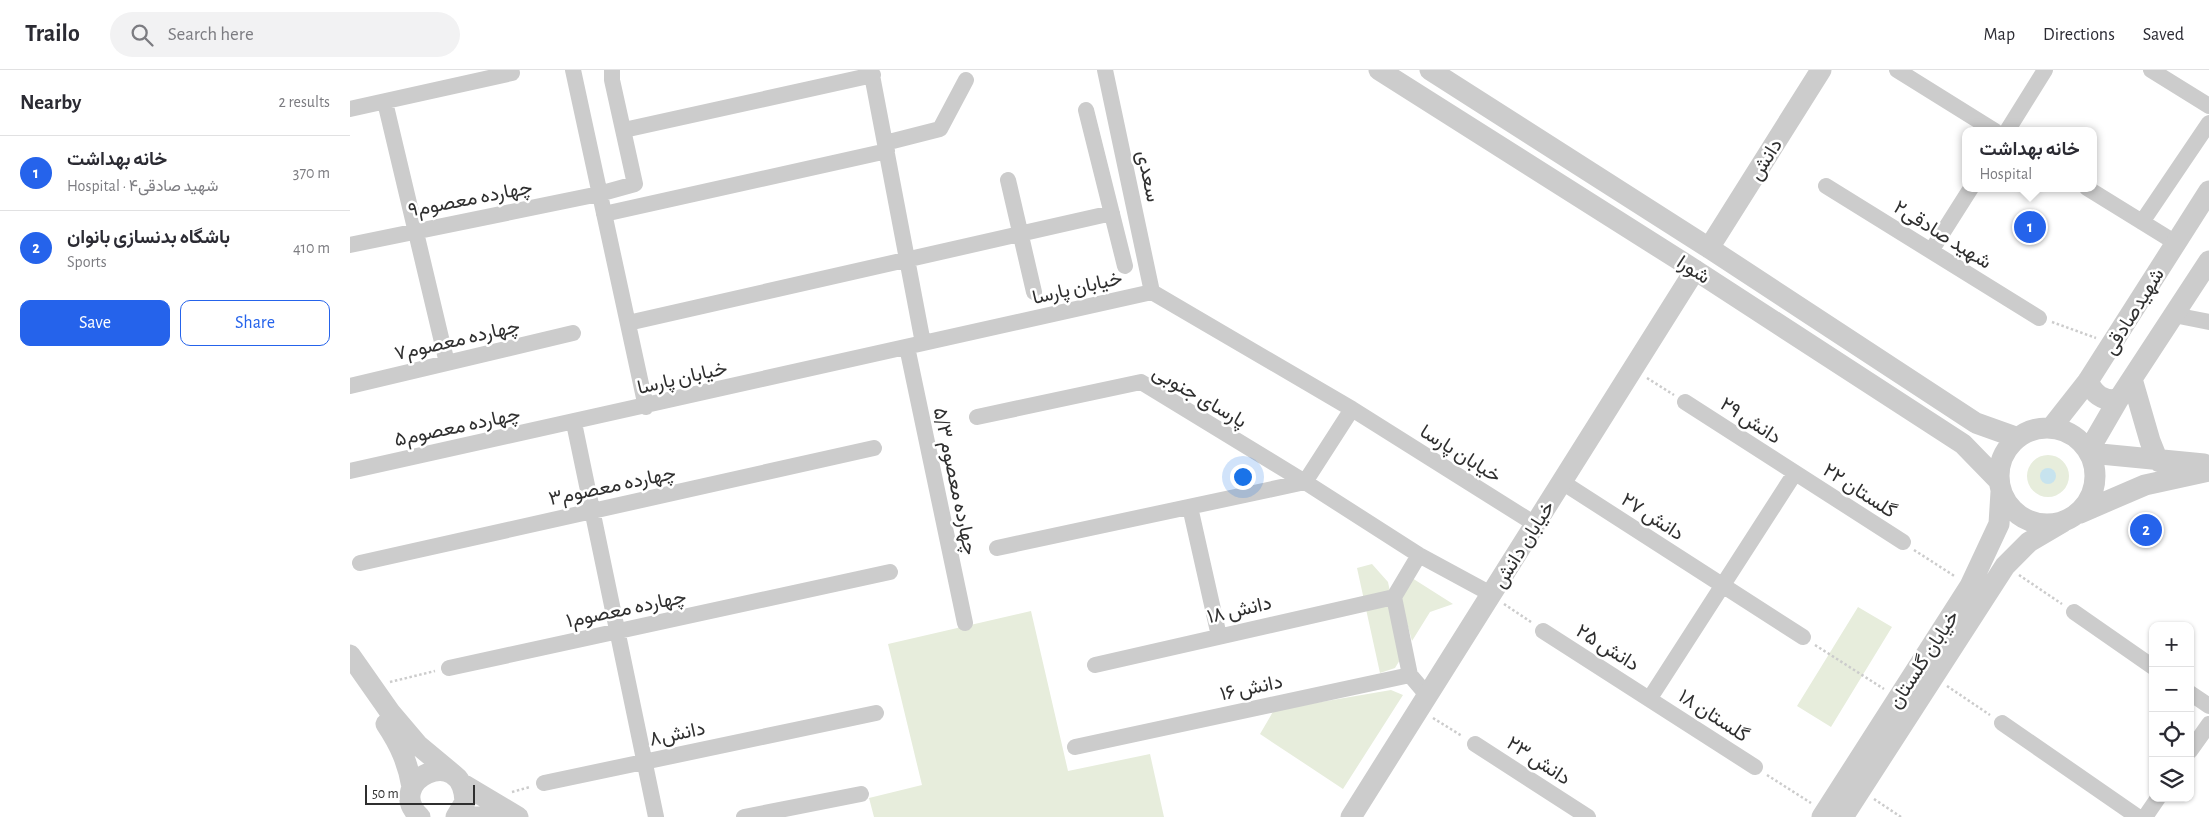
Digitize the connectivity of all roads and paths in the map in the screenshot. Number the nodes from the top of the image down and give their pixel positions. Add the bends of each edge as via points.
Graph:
1 (573, 70) edge
2 (612, 70) edge
3 (1105, 70) edge
4 (1379, 70) edge
5 (1430, 70) edge
6 (1821, 70) edge
7 (1897, 70) edge
8 (2045, 70) edge
9 (2152, 70) edge
10 (512, 73) dead end
11 (872, 73) edge
12 (966, 80) dead end
13 (385, 102) junction
14 (2209, 106) edge
15 (350, 109) edge
16 (1086, 110) dead end
17 (2209, 123) edge
18 (1989, 127) edge
19 (2009, 127) edge
20 (624, 130) junction
21 (886, 147) junction
22 (1008, 180) dead end
23 (1826, 186) dead end
24 (2209, 191) edge
25 (1968, 192) edge
26 (2093, 192) edge
27 (599, 194) junction
28 (1112, 213) junction
29 (604, 214) junction
30 (2142, 222) junction
31 (416, 231) junction
32 (1021, 234) junction
33 (2176, 243) junction
34 (350, 245) edge
35 (1709, 248) junction
36 (1931, 251) junction
37 (907, 260) junction
38 (2209, 262) edge
39 (1125, 266) dead end
40 (1695, 270) junction
41 (1034, 292) dead end
42 (1152, 292) junction
43 (2174, 315) junction
44 (2038, 318) joint
45 (2209, 322) edge
46 (628, 323) junction
47 (573, 333) dead end
48 (2112, 343) junction
49 (923, 344) junction
50 (906, 347) junction
51 (448, 363) junction
52 (1633, 369) junction
53 (2132, 379) junction
54 (2088, 381) junction
55 (350, 386) edge
56 (2118, 400) junction
57 (1685, 402) joint
58 (646, 407) junction
59 (1352, 409) junction
60 (977, 417) dead end
61 (574, 422) junction
62 (2051, 428) junction
63 (2018, 438) junction
64 (874, 448) dead end
65 (2090, 452) junction
66 (2158, 461) junction
67 (2209, 464) edge
68 (350, 471) edge
69 (2209, 471) edge
70 (1795, 473) junction
71 (1305, 482) junction
72 (1562, 482) junction
73 (2000, 486) junction
74 (1190, 507) junction
75 (593, 511) junction
76 (2071, 518) junction
77 (1535, 524) junction
78 (1903, 542) joint
79 (997, 548) dead end
80 (1419, 555) junction
81 (360, 562) dead end
82 (2005, 566) junction
83 (890, 572) dead end
84 (1722, 585) junction
85 (1970, 586) junction
86 (1491, 594) junction
87 (1394, 597) junction
88 (2074, 612) joint
89 (965, 623) dead end
90 (617, 631) junction
91 (1543, 631) joint
92 (1219, 636) junction
93 (1803, 637) joint
94 (350, 655) edge
95 (2149, 664) edge
96 (1095, 665) dead end
97 (449, 668) joint
98 (1410, 675) junction
99 (350, 676) edge
100 (1933, 676) junction
101 (372, 686) junction
102 (2194, 696) edge
103 (1650, 698) junction
104 (1898, 698) junction
105 (1423, 702) junction
106 (2209, 706) edge
107 (876, 713) dead end
108 (2002, 723) joint
109 (2209, 724) edge
110 (1475, 744) joint
111 (2194, 745) edge
112 (1075, 747) dead end
113 (645, 762) junction
114 (1755, 767) joint
115 (458, 779) junction
116 (544, 783) joint
117 (1861, 789) junction
118 (861, 794) dead end
119 (410, 800) edge
120 (2155, 802) edge
121 (490, 808) edge
122 (1582, 815) edge
123 (1830, 816) edge
124 (420, 817) edge
125 (456, 817) edge
126 (465, 817) edge
127 (518, 817) edge
128 (656, 817) edge
129 (744, 817) edge
130 (1351, 817) edge
131 (1901, 817) edge
132 (2138, 817) edge
133 (2145, 817) edge

1 - 27 street
2 - 20 street
3 - 42 street, سعدی
4 - 40 street, شورا
5 - 35 street, شورا
6 - 35 street, دانش
7 - 18 street
8 - 19 street
9 - 14 street
10 - 13 street
11 - 20 street
11 - 21 street
12 - 21 street via 940,129
13 - 15 street
13 - 31 street
16 - 28 street
17 - 30 street
20 - 27 street, چهارده معصوم۹ via 635,184
21 - 29 street
21 - 37 street
22 - 32 street
23 - 36 street, شهید صادقی۲
24 - 33 street, شهیدصادقی
25 - 36 street
26 - 30 street
27 - 29 street
27 - 31 street, چهارده معصوم۹
28 - 32 street
28 - 39 street
29 - 46 street
30 - 33 street
31 - 34 street, چهارده معصوم۹
31 - 51 street
32 - 37 street
32 - 41 street
33 - 48 street, شهیدصادقی
35 - 63 street, شورا via 1976,423
36 - 44 street, شهید صادقی۲
37 - 46 street
37 - 49 street
38 - 43 street, شهیدصادقی
40 - 52 street, خیابان دانش
40 - 73 street, شورا via 1963,444
42 - 49 street, خیابان پارسا
42 - 59 street, خیابان پارسا
43 - 45 street
43 - 53 street, شهیدصادقی
44 - 48 path
46 - 58 street
47 - 51 street, چهارده معصوم۷
48 - 54 street, شهیدصادقی
49 - 50 street, خیابان پارسا
50 - 58 street, خیابان پارسا
50 - 89 street, چهارده معصوم ۵/۳
51 - 55 street, چهارده معصوم۷
52 - 57 path
52 - 72 street, خیابان دانش
53 - 56 street, شهیدصادقی
53 - 66 street
54 - 56 street via 2099,397
54 - 62 street, شهیدصادقی
56 - 65 street, شهیدصادقی
57 - 70 street, دانش ۲۹
58 - 61 street, خیابان پارسا
59 - 71 street
59 - 77 street, خیابان پارسا
60 - 71 street, پارسای جنوبی via 1141,382
61 - 68 street, چهارده معصوم۵
61 - 75 street
62 - 63 street via 2032,430
62 - 65 street via 2070,433
63 - 73 street via 2003,457
64 - 75 street, چهارده معصوم۳
65 - 66 street
65 - 76 street via 2096,484 2090,500
66 - 67 street
69 - 76 street via 2145,485
70 - 78 street, گلستان ۲۲
70 - 84 street
71 - 74 street
71 - 80 street, پارسای جنوبی
72 - 77 street, خیابان دانش
72 - 84 street, دانش ۲۷
73 - 76 street via 2011,508 2026,520 2044,525
73 - 85 street, خیابان گلستان via 1999,524
74 - 79 street
74 - 92 street
75 - 81 street, چهارده معصوم۳
75 - 90 street
76 - 82 street, خیابان گلستان via 2028,542
77 - 86 street, خیابان دانش
78 - 85 path
80 - 86 street, پارسای جنوبی
80 - 87 street
82 - 88 path
82 - 100 street, خیابان گلستان
83 - 90 street, چهارده معصوم۱
84 - 93 street, دانش ۲۷
84 - 103 street
85 - 104 street, خیابان گلستان
86 - 91 path
86 - 105 street, خیابان دانش
87 - 92 street, دانش ۱۸
87 - 98 street
88 - 95 street
90 - 97 street, چهارده معصوم۱
90 - 113 street
91 - 103 street, دانش ۲۵
92 - 96 street, دانش ۱۸
93 - 104 path
94 - 101 street
97 - 101 path
98 - 105 street
98 - 112 street, دانش ۱۶
99 - 119 street via 400,746 408,764
100 - 108 path
100 - 117 street, خیابان گلستان
101 - 115 street via 418,745
102 - 106 street
103 - 114 street, گلستان ۱۸
104 - 123 street, خیابان گلستان
105 - 110 path
105 - 130 street, خیابان دانش
107 - 113 street, دانش۸
108 - 132 street
109 - 111 street
110 - 122 street, دانش ۲۳
113 - 116 street, دانش۸
113 - 128 street
114 - 123 path
115 - 119 street via 445,771 426,773 418,779
115 - 121 street
115 - 125 street via 465,802
116 - 121 path
117 - 123 street, خیابان گلستان
117 - 131 path
118 - 129 street
119 - 124 street
120 - 133 street
121 - 126 street
121 - 127 street

